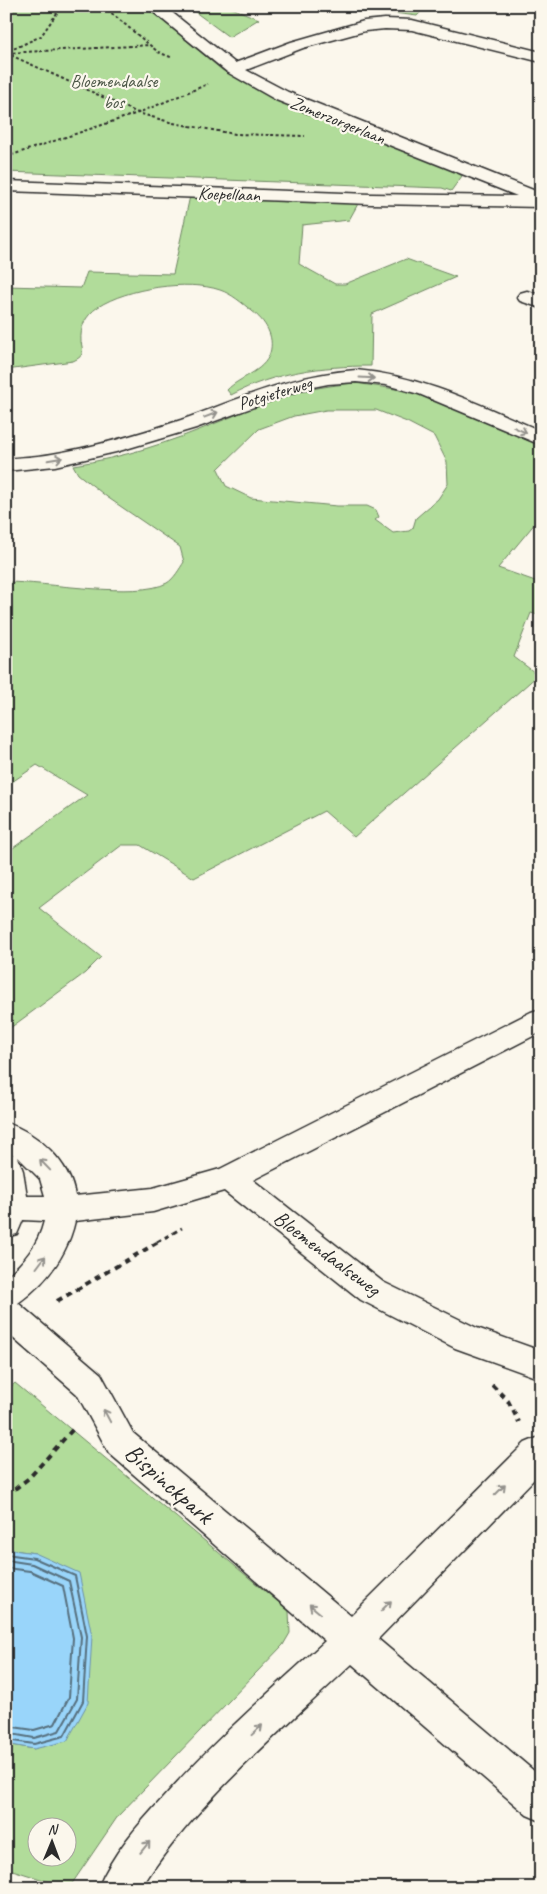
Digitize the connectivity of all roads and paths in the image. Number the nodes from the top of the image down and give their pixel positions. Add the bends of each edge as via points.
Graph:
1 (62, 6) edge
2 (103, 6) edge
3 (154, 6) edge
4 (6, 53) edge
5 (541, 57) edge
6 (233, 69) junction
7 (138, 114) junction
8 (307, 136) dead end
9 (6, 157) edge
10 (486, 179) junction
11 (6, 186) edge
12 (541, 201) edge
13 (451, 202) junction
14 (541, 439) edge
15 (6, 465) edge
16 (541, 1019) edge
17 (6, 1134) edge
18 (6, 1164) edge
19 (229, 1178) junction
20 (61, 1209) junction
21 (9, 1216) edge
22 (183, 1227) dead end
23 (6, 1295) edge
24 (63, 1297) dead end
25 (6, 1312) edge
26 (477, 1342) junction
27 (541, 1365) edge
28 (77, 1425) dead end
29 (539, 1454) edge
30 (6, 1496) edge
31 (352, 1640) junction
32 (541, 1802) edge
33 (118, 1888) edge

1 - 4 path via 42,36
2 - 4 path via 152,45
3 - 6 street, Zomerzorgerlaan
4 - 7 path
5 - 6 street via 412,25 385,24 364,26 297,45
6 - 7 path via 232,77
6 - 10 street, Zomerzorgerlaan via 282,96
7 - 8 path via 173,124 236,134
7 - 9 path
10 - 12 street, Zomerzorgerlaan
10 - 13 street
11 - 13 street, Koepellaan
12 - 13 street, Koepellaan
15 -> 14 street, Potgieterweg via 54,460 162,433 279,388 345,377 384,379 429,390
16 - 19 street
20 -> 17 street via 59,1187 50,1170
18 - 21 street via 10,1183
19 - 20 street via 153,1200
19 - 26 street, Bloemendaalseweg via 372,1291
20 - 21 street
23 -> 20 street via 33,1272 48,1253
22 - 24 path
31 -> 25 street, Bispinckpark via 121,1443 89,1384
26 - 27 street, Bloemendaalseweg
26 - 29 path via 493,1387 508,1401
28 - 30 path via 29,1478
31 -> 29 street
31 - 32 street, Bispinckpark
33 -> 31 street via 142,1850 210,1774

